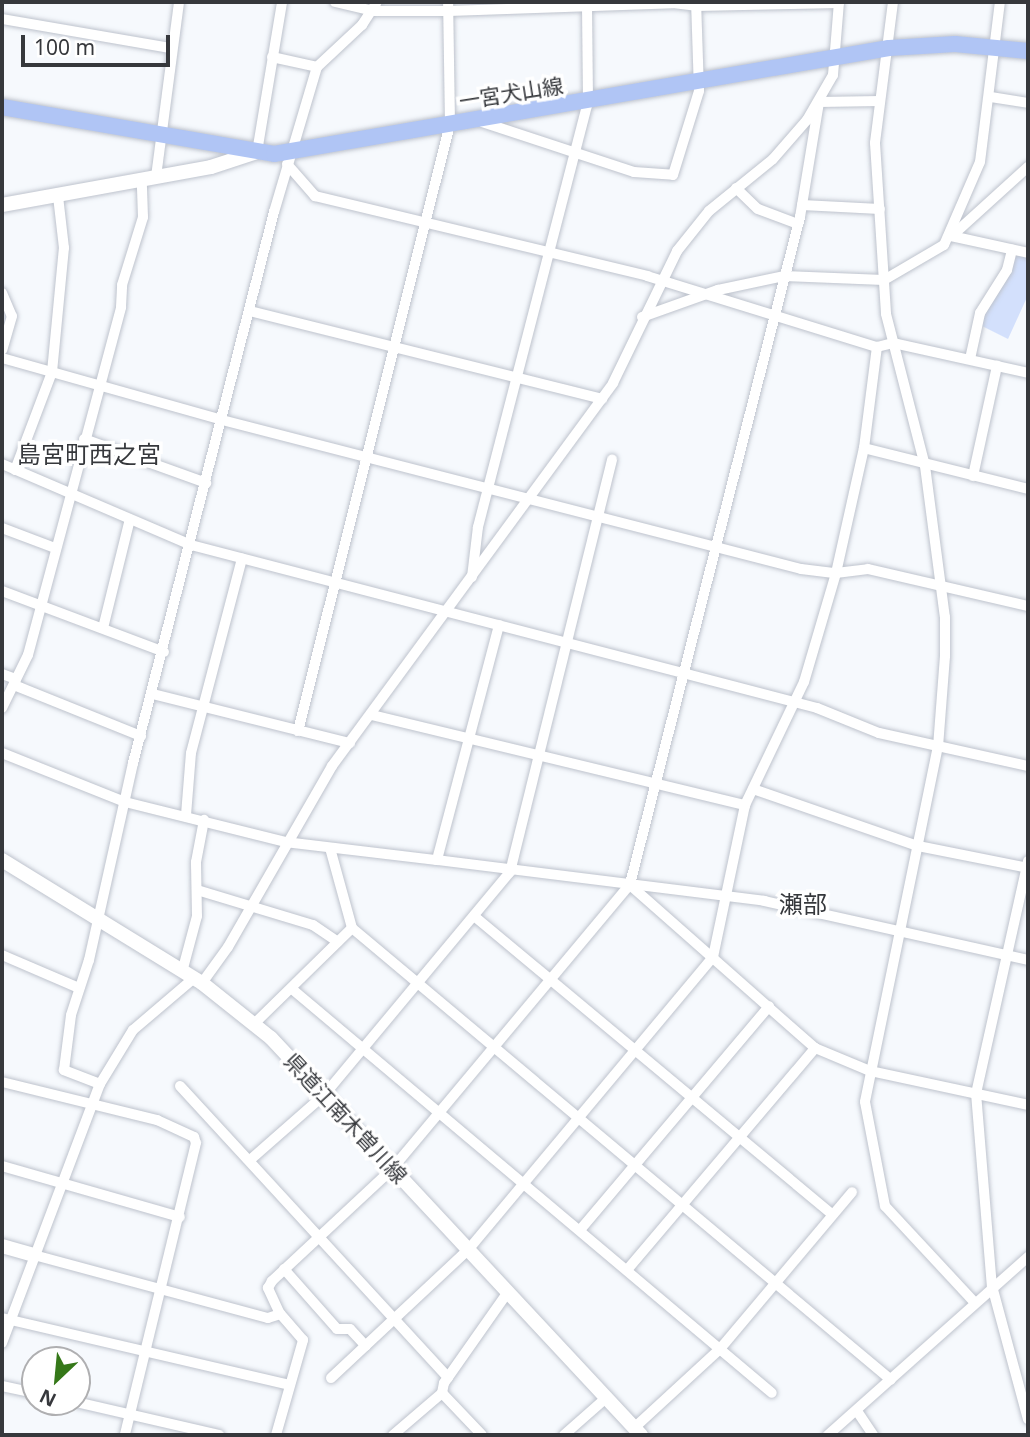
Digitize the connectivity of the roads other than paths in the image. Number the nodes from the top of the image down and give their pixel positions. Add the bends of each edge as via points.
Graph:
1 (179, 2) edge
2 (282, 2) edge
3 (335, 2) edge
4 (893, 2) edge
5 (1000, 2) edge
6 (839, 3) edge
7 (696, 4) edge
8 (587, 5) edge
9 (375, 6) edge
10 (449, 7) edge
11 (2, 19) edge
12 (995, 47) junction
13 (170, 48) junction
14 (889, 48) junction
15 (1028, 51) edge
16 (272, 57) junction
17 (837, 57) junction
18 (317, 67) junction
19 (698, 82) junction
20 (991, 97) junction
21 (588, 101) junction
22 (880, 101) junction
23 (819, 102) junction
24 (1028, 103) edge
25 (2, 107) edge
26 (478, 120) junction
27 (450, 124) junction
28 (160, 135) junction
29 (575, 150) junction
30 (257, 152) junction
31 (290, 158) junction
32 (1028, 167) edge
33 (149, 178) junction
34 (736, 188) junction
35 (58, 196) junction
36 (2, 205) edge
37 (802, 205) junction
38 (880, 209) junction
39 (425, 224) junction
40 (798, 224) junction
41 (951, 236) junction
42 (1012, 250) junction
43 (1028, 253) edge
44 (549, 254) junction
45 (784, 276) junction
46 (660, 280) junction
47 (884, 280) junction
48 (2, 293) edge
49 (707, 293) junction
50 (250, 311) junction
51 (774, 313) junction
52 (642, 317) junction
53 (893, 343) junction
54 (877, 346) junction
55 (394, 347) junction
56 (2, 351) edge
57 (2, 358) edge
58 (970, 359) junction
59 (997, 366) junction
60 (52, 372) junction
61 (1028, 373) edge
62 (517, 377) junction
63 (99, 383) junction
64 (602, 400) junction
65 (222, 420) junction
66 (83, 439) junction
67 (864, 448) junction
68 (365, 457) junction
69 (612, 459) dead end
70 (2, 464) edge
71 (925, 466) junction
72 (16, 470) junction
73 (972, 476) junction
74 (206, 483) junction
75 (488, 489) junction
76 (1028, 489) edge
77 (68, 495) junction
78 (528, 499) junction
79 (599, 514) junction
80 (130, 519) junction
81 (2, 528) edge
82 (715, 544) junction
83 (191, 545) junction
84 (55, 548) junction
85 (242, 559) junction
86 (836, 573) junction
87 (472, 577) junction
88 (334, 583) junction
89 (941, 587) junction
90 (2, 591) edge
91 (40, 606) junction
92 (1028, 606) edge
93 (447, 611) junction
94 (499, 625) junction
95 (103, 628) junction
96 (569, 643) junction
97 (164, 652) junction
98 (683, 672) junction
99 (2, 674) edge
100 (15, 682) junction
101 (153, 694) junction
102 (796, 702) junction
103 (205, 707) junction
104 (2, 708) edge
105 (372, 715) junction
106 (298, 731) junction
107 (141, 736) junction
108 (470, 738) junction
109 (350, 743) junction
110 (938, 746) junction
111 (2, 753) edge
112 (541, 754) junction
113 (1028, 766) edge
114 (656, 783) junction
115 (753, 789) junction
116 (125, 802) junction
117 (745, 805) junction
118 (186, 815) junction
119 (204, 820) junction
120 (285, 842) junction
121 (918, 845) junction
122 (330, 848) junction
123 (2, 860) edge
124 (437, 860) junction
125 (1028, 866) edge
126 (510, 872) junction
127 (629, 884) junction
128 (197, 890) junction
129 (726, 897) junction
130 (252, 906) junction
131 (474, 916) junction
132 (99, 922) junction
133 (352, 928) junction
134 (898, 931) junction
135 (338, 942) junction
136 (2, 955) edge
137 (1008, 956) junction
138 (713, 957) junction
139 (1028, 960) edge
140 (193, 978) junction
141 (548, 980) junction
142 (417, 981) junction
143 (79, 988) junction
144 (292, 989) junction
145 (769, 1006) junction
146 (254, 1024) junction
147 (494, 1043) junction
148 (363, 1046) junction
149 (815, 1048) junction
150 (634, 1051) junction
151 (870, 1071) junction
152 (2, 1082) edge
153 (100, 1084) junction
154 (180, 1086) dead end
155 (976, 1093) junction
156 (325, 1094) junction
157 (690, 1099) junction
158 (93, 1105) junction
159 (1028, 1105) edge
160 (438, 1112) junction
161 (579, 1116) junction
162 (738, 1140) junction
163 (250, 1160) junction
164 (635, 1164) junction
165 (2, 1166) edge
166 (392, 1169) junction
167 (63, 1182) junction
168 (524, 1184) junction
169 (852, 1192) dead end
170 (683, 1205) junction
171 (831, 1213) junction
172 (180, 1217) junction
173 (580, 1230) junction
174 (320, 1236) junction
175 (2, 1246) edge
176 (468, 1250) junction
177 (34, 1255) junction
178 (1028, 1256) edge
179 (285, 1269) junction
180 (627, 1270) junction
181 (774, 1280) junction
182 (992, 1286) junction
183 (160, 1291) junction
184 (508, 1293) junction
185 (975, 1303) junction
186 (280, 1314) junction
187 (396, 1317) junction
188 (6, 1319) edge
189 (2, 1343) edge
190 (366, 1346) junction
191 (720, 1349) junction
192 (146, 1351) junction
193 (448, 1377) junction
194 (331, 1378) dead end
195 (891, 1380) junction
196 (289, 1385) junction
197 (2, 1386) edge
198 (21, 1390) edge
199 (442, 1393) junction
200 (772, 1393) dead end
201 (606, 1398) junction
202 (91, 1405) edge
203 (857, 1411) junction
204 (131, 1414) junction
205 (1028, 1419) edge
206 (637, 1431) edge
207 (125, 1435) edge
208 (219, 1435) edge
209 (276, 1435) edge
210 (393, 1435) edge
211 (481, 1435) edge
212 (564, 1435) edge
213 (828, 1435) edge
214 (873, 1435) edge

1 - 13 street
2 - 16 street
3 - 9 street
4 - 14 street
5 - 12 street
6 - 7 street
6 - 17 street
7 - 8 street
7 - 19 street
8 - 10 street
8 - 21 street
9 - 10 street
9 - 18 street
10 - 27 street
11 - 13 street
12 - 14 main road, 一宮犬山線
12 - 15 main road, 一宮犬山線
12 - 20 street
13 - 28 street
14 - 17 main road, 一宮犬山線
14 - 22 street
16 - 18 street
16 - 30 street
17 - 19 main road, 一宮犬山線
17 - 23 street
18 - 31 street
19 - 21 main road, 一宮犬山線
19 - 29 street via 694,111 673,175 634,172
20 - 24 street
20 - 41 street via 980,162
21 - 26 main road, 一宮犬山線
21 - 29 street
22 - 23 street
22 - 38 street via 875,143
23 - 34 street via 794,140
23 - 37 street
25 - 28 main road, 一宮犬山線
26 - 27 main road, 一宮犬山線
26 - 29 street
27 - 31 main road, 一宮犬山線
27 - 39 street
28 - 30 main road, 一宮犬山線
28 - 33 street
29 - 44 street
30 - 31 main road, 一宮犬山線
30 - 33 main road via 211,167
31 - 39 street via 315,196
31 - 50 street
32 - 41 street
33 - 35 main road
33 - 63 street
34 - 40 street via 758,209
34 - 46 street via 694,227
35 - 36 main road
35 - 60 street via 64,248
37 - 38 street
37 - 40 street
38 - 47 street
39 - 44 street
39 - 55 street
40 - 45 street
41 - 42 street
41 - 47 street via 927,258
42 - 43 street
42 - 58 street via 1007,270 980,313
44 - 46 street
44 - 62 street
45 - 47 street
45 - 49 street
45 - 51 street
46 - 49 street
46 - 52 street
47 - 53 street
48 - 56 street via 12,316
49 - 51 street
49 - 52 street
50 - 55 street
50 - 65 street
51 - 54 street
51 - 82 street
52 - 64 street
53 - 54 street
53 - 58 street
53 - 71 street
54 - 67 street
55 - 62 street
55 - 68 street
57 - 60 street
58 - 59 street
59 - 61 street
59 - 73 street
60 - 63 street
60 - 72 street
62 - 64 street
62 - 75 street
63 - 65 street
63 - 66 street
64 - 78 street
65 - 68 street
65 - 74 street
66 - 74 street
66 - 77 street
67 - 71 street
67 - 86 street
68 - 75 street
68 - 88 street
69 - 79 street
70 - 72 street
71 - 73 street
71 - 89 street
72 - 77 street
73 - 76 street
74 - 83 street
75 - 78 street
75 - 87 street
77 - 80 street
77 - 84 street
78 - 79 street
78 - 87 street
79 - 82 street
79 - 96 street
80 - 83 street
80 - 95 street
81 - 84 street
82 - 86 street via 801,569
82 - 98 street
83 - 85 street
83 - 97 street
84 - 91 street
85 - 88 street
85 - 103 street
86 - 89 street via 869,569
86 - 102 street
87 - 93 street
88 - 93 street
88 - 106 street
89 - 92 street
89 - 110 street via 945,656
90 - 91 street
91 - 95 street
91 - 100 street via 28,655
93 - 94 street
93 - 105 street
94 - 96 street
94 - 108 street
95 - 97 street
96 - 98 street
96 - 112 street
97 - 101 street
98 - 102 street
98 - 114 street
99 - 100 street
100 - 104 street
100 - 107 street
101 - 103 street
101 - 107 street
102 - 110 street via 879,733
102 - 115 street
103 - 106 street
103 - 118 street via 191,753
105 - 108 street
105 - 109 street
106 - 109 street
107 - 116 street
108 - 112 street
108 - 124 street
109 - 120 street
110 - 113 street
110 - 121 street
111 - 116 street
112 - 114 street
112 - 126 street
114 - 117 street
114 - 127 street
115 - 117 street
115 - 121 street
116 - 118 street
116 - 132 street
117 - 129 street
118 - 119 street
119 - 120 street
119 - 128 street
120 - 122 street
120 - 130 street
121 - 125 street
121 - 134 street
122 - 124 street
122 - 133 street
123 - 132 main road, 県道江南木曽川線
124 - 126 street
125 - 137 street
126 - 127 street
126 - 131 street
127 - 129 street
127 - 138 street
127 - 141 street
128 - 130 street
128 - 140 street
129 - 134 street
129 - 138 street
130 - 135 street via 313,925
130 - 140 street
131 - 141 street
131 - 142 street
132 - 140 main road, 県道江南木曽川線
132 - 143 street
133 - 135 street
133 - 142 street
134 - 137 street
134 - 151 street
135 - 144 street
136 - 143 street
137 - 139 street
137 - 155 street
138 - 145 street
138 - 150 street
140 - 146 main road, 県道江南木曽川線
140 - 153 street via 133,1030
141 - 147 street
141 - 150 street
142 - 147 street
142 - 148 street
143 - 153 street via 64,1070
144 - 146 street
144 - 148 street
145 - 149 street
145 - 157 street
146 - 156 main road, 県道江南木曽川線
147 - 160 street
147 - 161 street
148 - 156 street
148 - 160 street
149 - 151 street
149 - 162 street
150 - 157 street
150 - 161 street
151 - 155 street
151 - 185 street via 865,1102 885,1206
152 - 158 street
153 - 158 street
154 - 163 street
155 - 159 street
155 - 182 street
156 - 163 street
156 - 166 main road, 県道江南木曽川線
157 - 162 street
157 - 164 street
158 - 167 street
158 - 172 street via 157,1120 194,1137 197,1152
160 - 166 street
160 - 168 street
161 - 164 street
161 - 168 street
162 - 170 street
162 - 171 street
163 - 174 street
164 - 170 street
164 - 173 street
165 - 167 street
166 - 174 street
166 - 176 main road, 県道江南木曽川線
167 - 172 street
167 - 177 street
168 - 173 street
168 - 176 street
169 - 171 street
170 - 180 street
170 - 181 street
171 - 181 street
172 - 183 street
173 - 180 street
174 - 179 street
174 - 187 street
175 - 177 main road
176 - 184 main road, 県道江南木曽川線
176 - 187 street
177 - 183 street
177 - 188 street
178 - 182 street
179 - 186 street via 268,1288
179 - 190 street via 337,1329 350,1329
180 - 191 street
181 - 191 street
181 - 195 street
182 - 185 street
182 - 205 street
183 - 186 street via 268,1318
183 - 192 street
184 - 193 street
184 - 201 main road, 県道江南木曽川線
185 - 195 street
186 - 196 street via 303,1339
187 - 190 street
187 - 193 street
188 - 189 street
188 - 192 street
190 - 194 street
191 - 200 street
191 - 206 street
192 - 196 street
192 - 204 street
193 - 199 street
195 - 203 street
196 - 209 street
197 - 198 street
199 - 210 street
199 - 211 street
201 - 206 main road, 県道江南木曽川線
201 - 212 street
202 - 204 street
203 - 213 street
203 - 214 street
204 - 207 street
204 - 208 street

